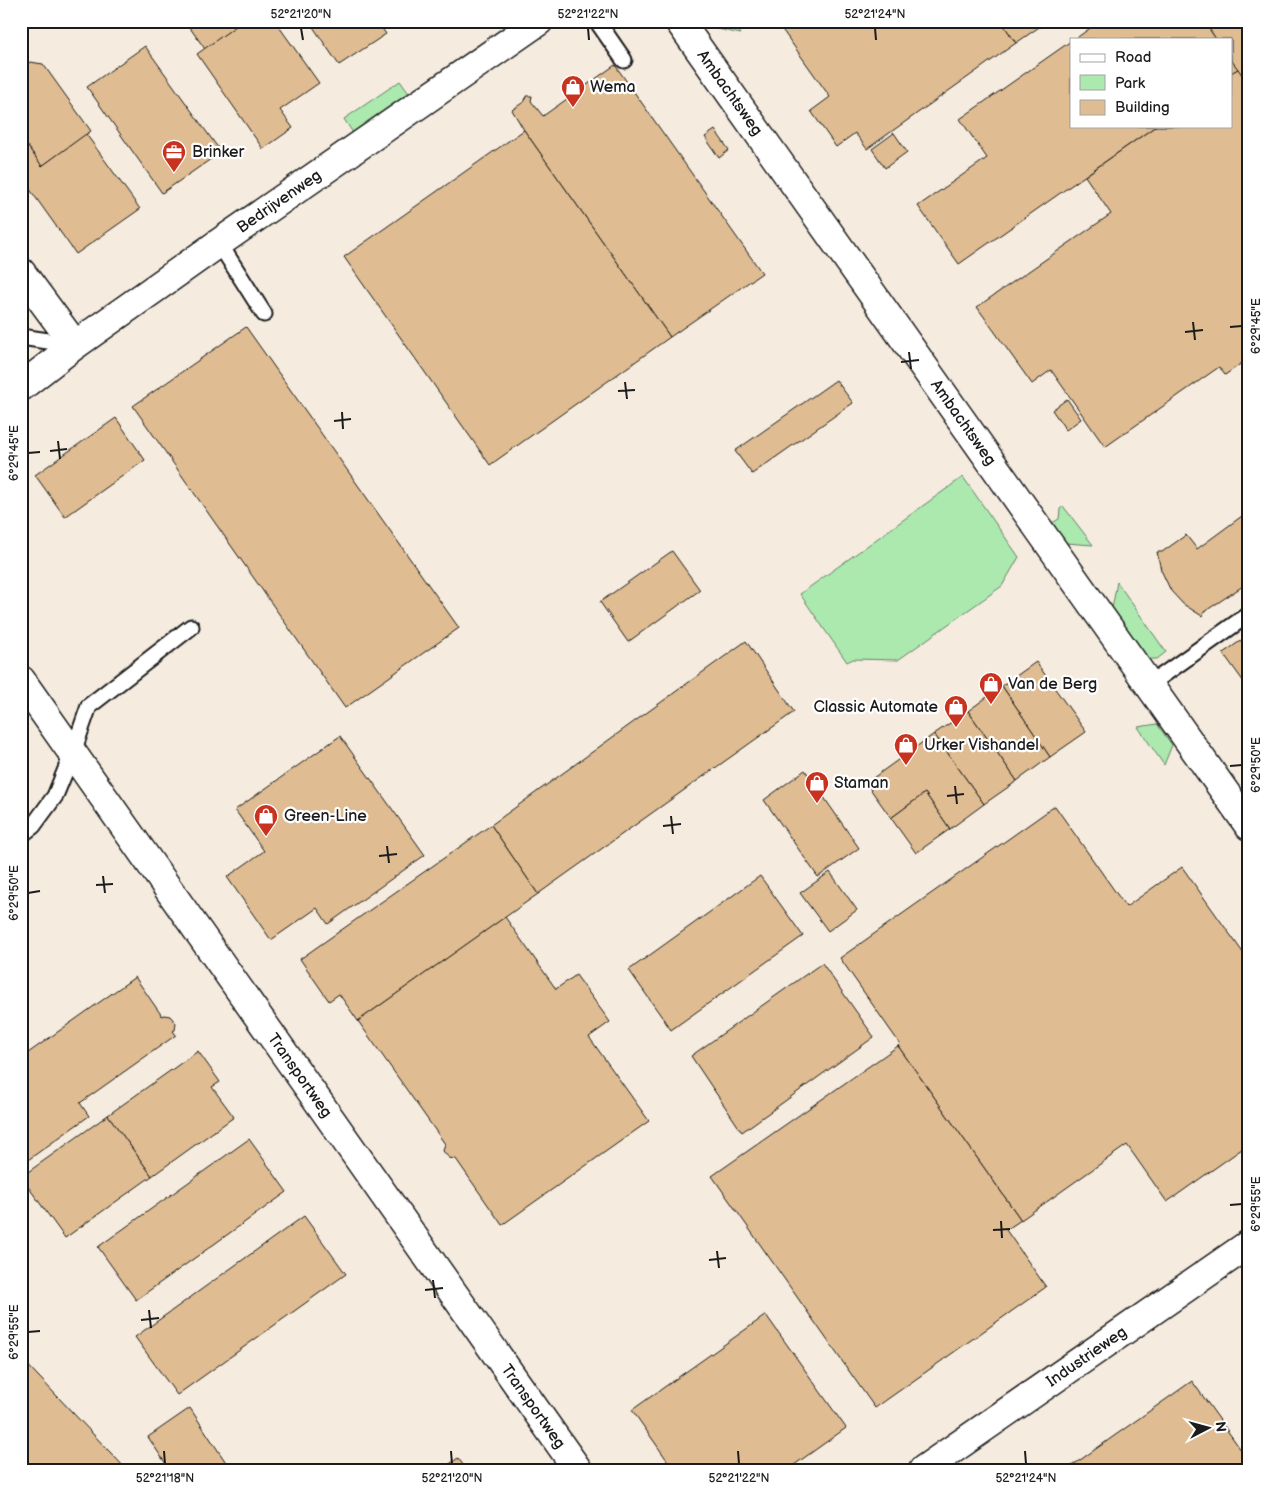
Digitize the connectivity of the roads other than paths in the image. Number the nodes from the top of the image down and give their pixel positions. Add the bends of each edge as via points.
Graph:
1 (539, 21) edge
2 (598, 21) edge
3 (678, 21) edge
4 (624, 60) dead end
5 (219, 244) junction
6 (21, 272) edge
7 (264, 314) dead end
8 (21, 337) edge
9 (74, 345) junction
10 (21, 387) edge
11 (1249, 614) edge
12 (191, 627) dead end
13 (21, 680) edge
14 (1149, 685) junction
15 (73, 752) junction
16 (1249, 826) edge
17 (21, 835) edge
18 (1249, 1244) edge
19 (578, 1470) edge
20 (924, 1470) edge

1 - 5 street, Bedrijvenweg
2 - 4 lane
3 - 14 street, Ambachtsweg
5 - 7 lane
5 - 9 street, Bedrijvenweg
6 - 9 street
8 - 9 lane
9 - 10 street, Bedrijvenweg
11 - 14 lane
12 - 15 lane via 89,706
13 - 15 street, Transportweg
14 - 16 street, Ambachtsweg
15 - 17 lane via 55,796 33,826
15 - 19 street, Transportweg
18 - 20 street, Industrieweg

